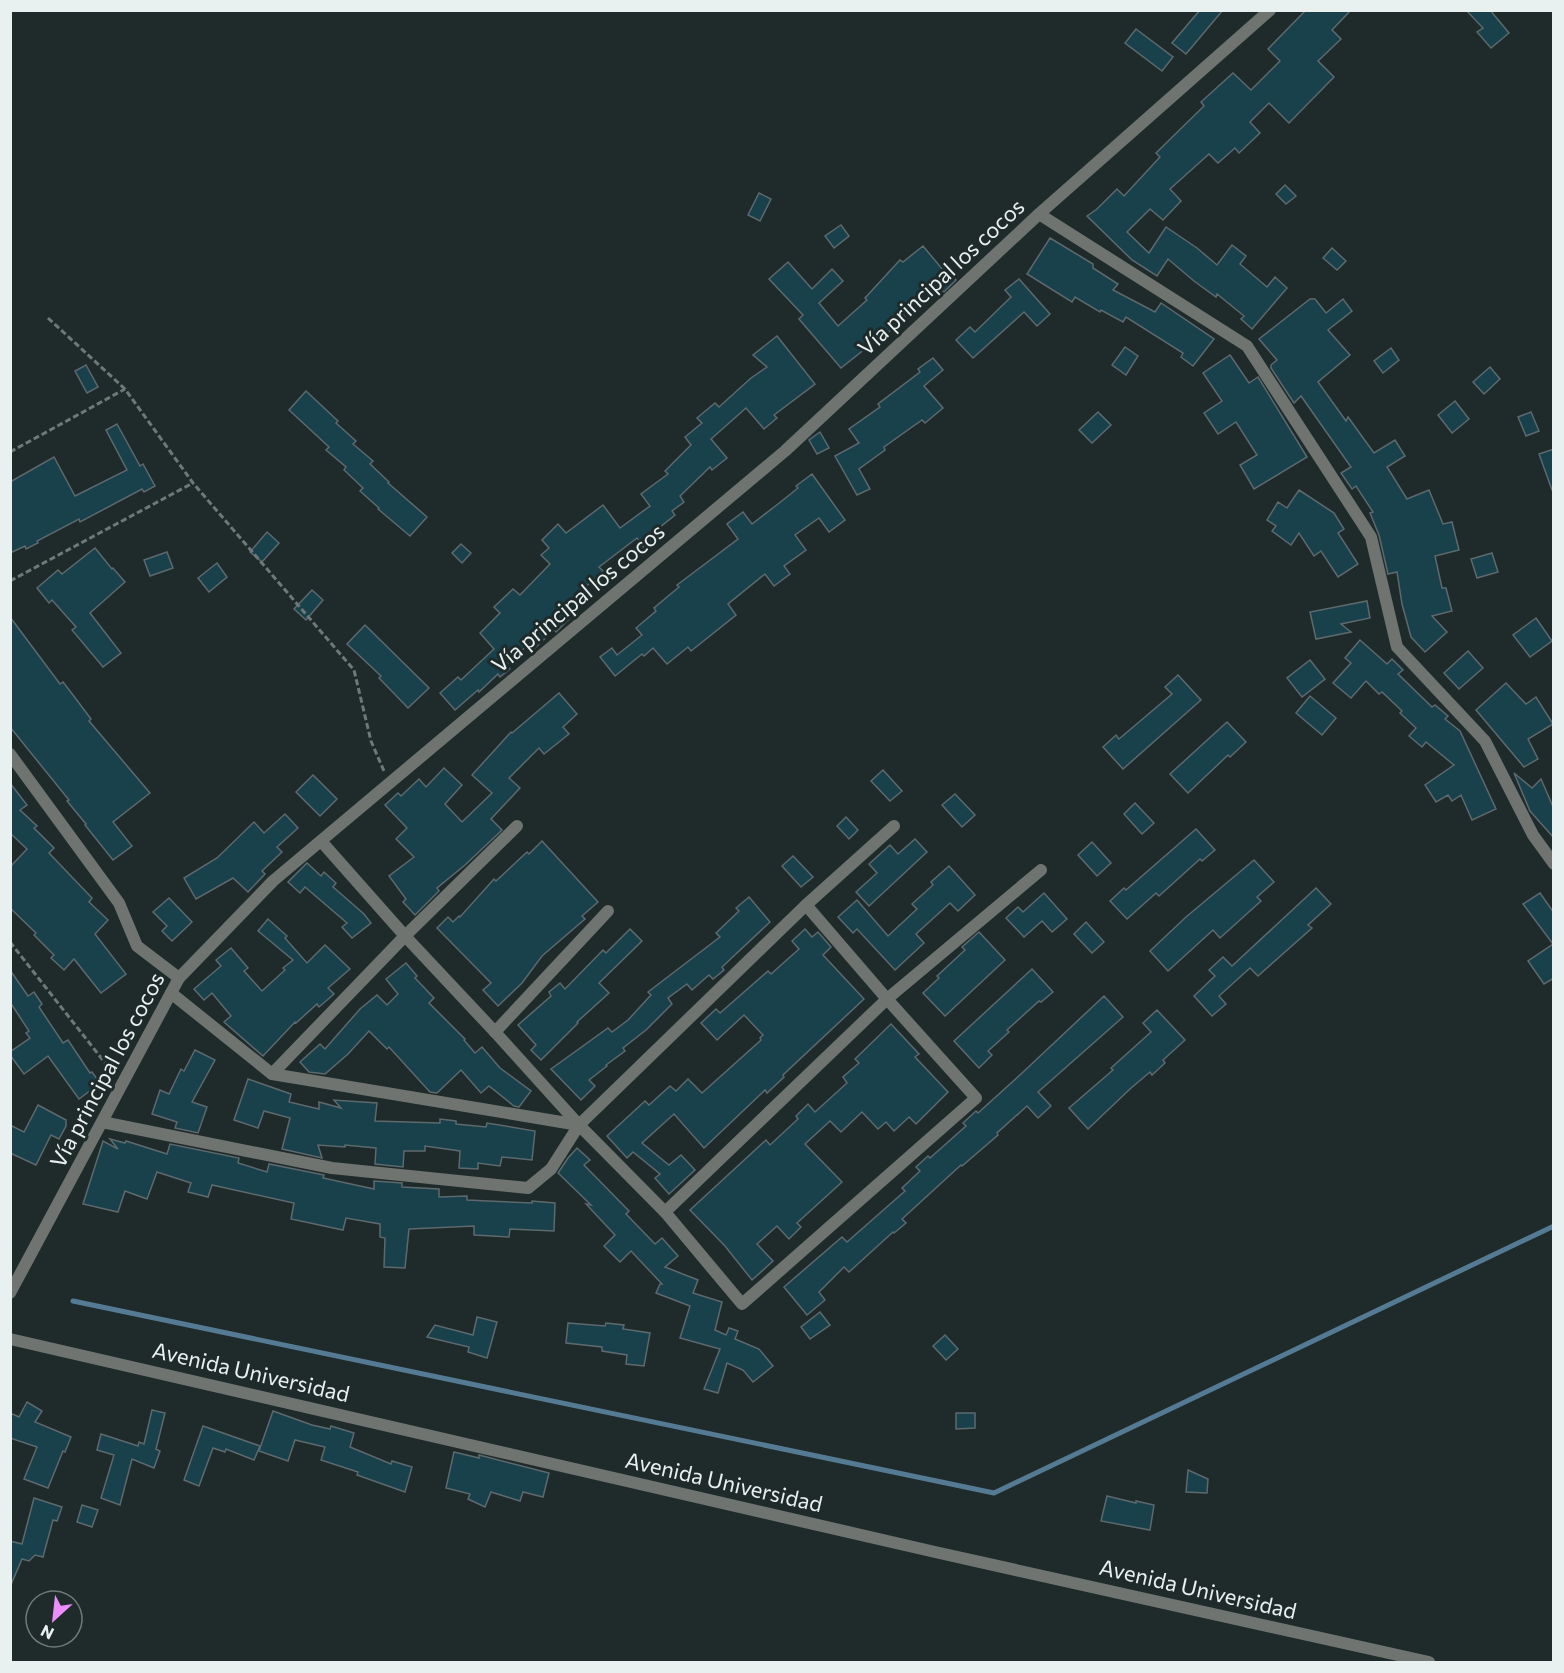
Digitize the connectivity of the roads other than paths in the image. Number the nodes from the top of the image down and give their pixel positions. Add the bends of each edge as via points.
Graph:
1 (1270, 10) edge
2 (1039, 214) junction
3 (10, 754) edge
4 (517, 826) dead end
5 (894, 826) dead end
6 (321, 842) junction
7 (1554, 864) edge
8 (1041, 870) dead end
9 (806, 904) junction
10 (608, 911) dead end
11 (405, 936) junction
12 (179, 978) junction
13 (171, 993) junction
14 (887, 999) junction
15 (495, 1032) junction
16 (272, 1074) junction
17 (102, 1122) junction
18 (579, 1125) junction
19 (665, 1212) junction
20 (10, 1293) edge
21 (10, 1339) edge
22 (1429, 1662) edge

1 - 2 street, Vía principal los cocos
2 - 6 street, Vía principal los cocos via 785,451
2 - 7 street via 1247,346 1371,537 1397,647 1485,741 1533,835
3 - 12 street via 119,903 137,946
4 - 11 street
5 - 9 street
6 - 11 street
6 - 12 street, Vía principal los cocos via 273,881
8 - 14 street
9 - 14 street
9 - 18 street
10 - 15 street
11 - 15 street
11 - 16 street
12 - 13 street, Vía principal los cocos
13 - 16 street
13 - 17 street, Vía principal los cocos
14 - 19 street
14 - 19 street via 976,1098 742,1304
15 - 18 street
16 - 18 street
17 - 18 street via 332,1168 528,1188 550,1169
17 - 20 street, Vía principal los cocos
18 - 19 street
21 - 22 street, Avenida Universidad

